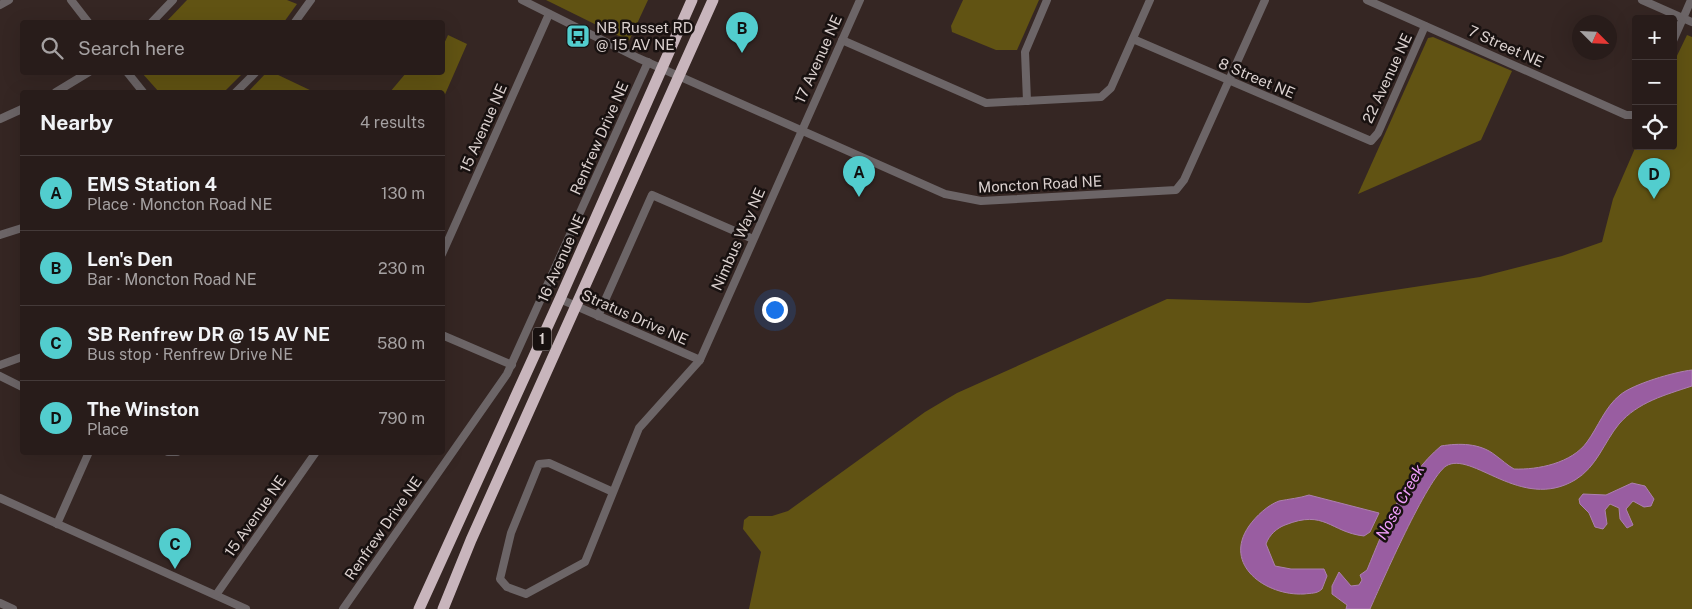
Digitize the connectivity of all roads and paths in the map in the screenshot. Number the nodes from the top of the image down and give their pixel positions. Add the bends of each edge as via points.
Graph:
1 (9, 0) edge
2 (71, 0) edge
3 (173, 0) edge
4 (311, 0) edge
5 (522, 0) edge
6 (692, 0) edge
7 (712, 0) edge
8 (860, 0) edge
9 (1047, 0) edge
10 (1150, 0) edge
11 (1265, 0) edge
12 (1367, 0) edge
13 (1642, 0) edge
14 (1692, 0) edge
15 (0, 5) edge
16 (549, 14) junction
17 (1684, 18) junction
18 (86, 20) edge
19 (154, 20) edge
20 (297, 20) edge
21 (1692, 22) edge
22 (1426, 26) junction
23 (1677, 33) edge
24 (1132, 39) junction
25 (842, 40) junction
26 (648, 62) junction
27 (661, 68) junction
28 (84, 75) edge
29 (129, 75) edge
30 (253, 75) edge
31 (679, 75) junction
32 (1228, 81) junction
33 (59, 90) edge
34 (140, 90) edge
35 (238, 90) edge
36 (1027, 101) junction
37 (20, 110) edge
38 (1632, 115) edge
39 (0, 119) edge
40 (801, 130) junction
41 (1371, 141) joint
42 (20, 229) edge
43 (0, 235) edge
44 (753, 239) junction
45 (445, 247) edge
46 (560, 299) junction
47 (577, 306) junction
48 (598, 316) junction
49 (445, 336) edge
50 (20, 358) edge
51 (700, 360) junction
52 (0, 365) edge
53 (512, 366) junction
54 (0, 376) edge
55 (20, 386) edge
56 (88, 455) edge
57 (314, 455) edge
58 (613, 492) junction
59 (0, 498) edge
60 (57, 524) junction
61 (216, 595) junction
62 (0, 603) edge
63 (13, 609) edge
64 (246, 609) edge
65 (343, 609) edge
66 (419, 609) edge
67 (443, 609) edge

1 - 15 street
2 - 18 street
3 - 19 street
4 - 20 street
5 - 16 street, Moncton Road NE
6 - 27 highway, 16 Avenue NE / 1
7 - 31 highway, 1
8 - 25 street, 17 Avenue NE
9 - 36 street via 1025,52
10 - 24 street
11 - 32 street, Moncton Road NE
12 - 22 street, 7 Street NE
13 - 17 street
14 - 17 street
16 - 26 street, Moncton Road NE
16 - 45 street, 15 Avenue NE
17 - 21 street
17 - 23 street
22 - 38 street, 7 Street NE
22 - 41 street, 22 Avenue NE via 1378,133
24 - 32 street, 8 Street NE
24 - 36 street via 1108,93 1101,97
25 - 36 street via 979,101
25 - 40 street, 17 Avenue NE
26 - 27 street, Moncton Road NE
26 - 53 street, Renfrew Drive NE
27 - 31 street, Moncton Road NE
27 - 46 highway, 16 Avenue NE / 1
28 - 33 street
29 - 34 street
30 - 35 street
31 - 40 street, Moncton Road NE
31 - 47 highway, 1
32 - 40 street, Moncton Road NE via 1184,180 1176,190 1170,191 991,201 962,199
32 - 41 street, 8 Street NE
37 - 39 street
40 - 44 street, Nimbus Way NE
42 - 43 street
44 - 48 street via 652,195
44 - 51 street, Nimbus Way NE
46 - 47 street, Stratus Drive NE
46 - 66 highway, 16 Avenue NE / 1
47 - 48 street, Stratus Drive NE
47 - 67 highway, 1
48 - 51 street, Stratus Drive NE
49 - 53 street
50 - 52 street
51 - 58 street, Nimbus Way NE via 639,428
53 - 65 street, Renfrew Drive NE
54 - 55 street
56 - 60 street
57 - 61 street, 15 Avenue NE
58 - 58 street, Nimbus Way NE via 585,562 526,594 507,587 500,579 511,532 539,464 549,463
59 - 60 street
60 - 61 street
61 - 64 street
62 - 63 street

